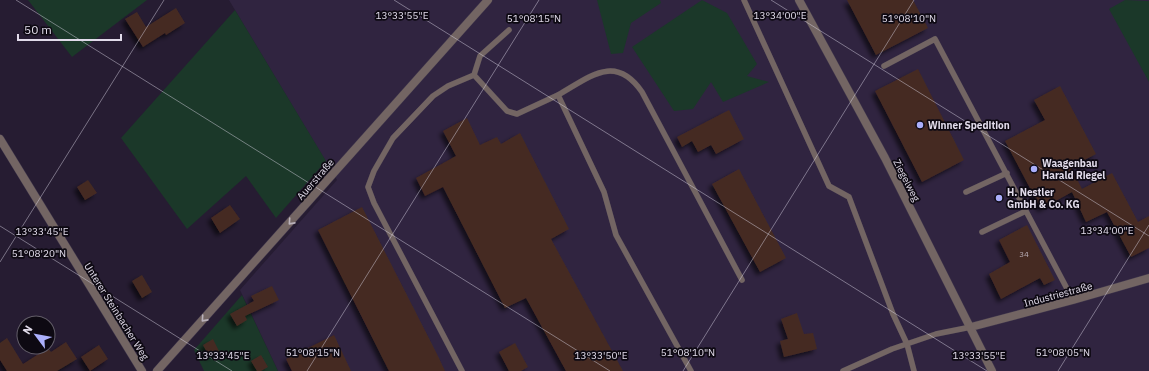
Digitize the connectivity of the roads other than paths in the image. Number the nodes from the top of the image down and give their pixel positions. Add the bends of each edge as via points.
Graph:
1 (488, 0) edge
2 (744, 0) edge
3 (800, 0) edge
4 (509, 30) dead end
5 (884, 66) dead end
6 (474, 75) junction
7 (558, 94) junction
8 (0, 139) edge
9 (1007, 173) junction
10 (966, 192) dead end
11 (1026, 211) junction
12 (982, 232) dead end
13 (1149, 278) edge
14 (742, 280) dead end
15 (1073, 300) junction
16 (971, 327) junction
17 (907, 344) junction
18 (142, 371) edge
19 (157, 371) edge
20 (462, 371) edge
21 (691, 371) edge
22 (843, 371) edge
23 (914, 371) edge
24 (992, 371) edge

1 -> 19 street, Auerstraße
2 - 17 lane via 829,186 849,198
3 - 16 street, Ziegelweg via 885,158
4 - 6 lane via 480,56
5 - 9 lane via 935,39
6 - 7 lane via 507,112 517,114
6 - 20 lane via 448,86 433,96 393,138 368,187
7 - 14 lane via 597,73 609,71 624,73 635,82
7 - 21 lane via 604,192 616,234
8 - 18 street, Unterer Steinbacher Weg
9 - 10 lane
9 - 11 lane
11 - 12 lane
11 - 15 lane
13 - 15 street, Industriestraße
15 - 16 street, Industriestraße
16 - 17 lane via 936,334
16 - 24 street, Ziegelweg
17 - 22 lane
17 - 23 lane

